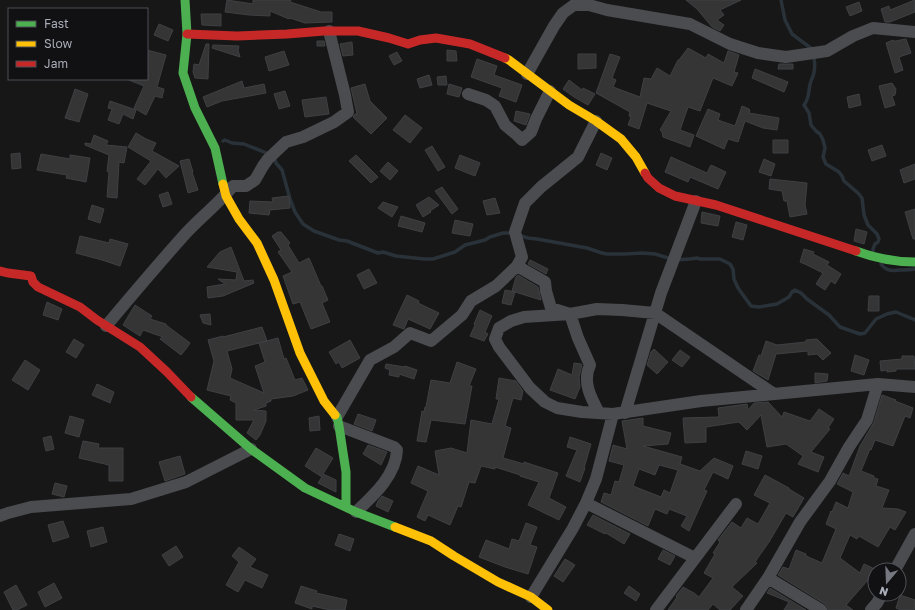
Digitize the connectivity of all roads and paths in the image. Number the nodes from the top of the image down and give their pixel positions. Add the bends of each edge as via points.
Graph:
1 (185, 0) edge
2 (329, 31) junction
3 (915, 32) edge
4 (187, 34) junction
5 (527, 74) junction
6 (550, 91) junction
7 (468, 94) dead end
8 (596, 121) junction
9 (226, 196) junction
10 (696, 201) junction
11 (915, 262) edge
12 (517, 266) junction
13 (0, 271) edge
14 (655, 312) junction
15 (570, 314) junction
16 (106, 326) junction
17 (878, 384) junction
18 (915, 387) edge
19 (774, 394) junction
20 (599, 413) junction
21 (619, 413) junction
22 (338, 422) junction
23 (251, 449) junction
24 (586, 503) junction
25 (736, 504) dead end
26 (351, 509) junction
27 (0, 516) edge
28 (915, 534) edge
29 (695, 558) junction
30 (899, 562) edge
31 (768, 578) junction
32 (531, 597) junction
33 (548, 610) edge
34 (656, 610) edge
35 (746, 610) edge
36 (821, 610) edge

1 - 4 street
2 - 4 street via 237,36
2 - 5 street via 358,31 408,44 436,38 470,44 509,60
2 - 9 street via 348,112 334,122 286,142 262,166 255,180 246,186 233,186
3 - 5 street via 873,28 827,51 786,56 758,53 730,44 690,24 574,4 563,13 554,26
4 - 9 street via 183,74 195,108 214,148
5 - 6 street
6 - 7 street via 531,132 522,140 505,125 496,106
6 - 8 street
8 - 10 street via 621,139 658,188 675,196
8 - 12 street via 578,157 525,203 515,232 522,256
9 - 16 street via 189,231
9 - 22 street via 257,243 274,280 300,353 324,401
10 - 11 street via 716,205 870,256
10 - 14 street
12 - 15 street via 545,282 551,308
12 - 22 street via 496,286 471,301 462,315 431,341 410,333 394,347 370,360
13 - 16 street via 31,276 38,287 80,307
14 - 15 street via 597,309
14 - 19 street
14 - 21 street
15 - 20 street via 590,364 586,379
15 - 20 street via 524,317 511,321 500,328 495,339 530,388 545,402 557,408
16 - 23 street via 140,347 191,397
17 - 18 street
17 - 19 street
17 - 31 street via 867,420 830,481 800,522
19 - 21 street
20 - 21 street
21 - 24 street
22 - 26 street
22 - 26 street via 397,450 391,471 373,496
23 - 26 street via 306,488
23 - 27 street via 186,482 131,499 31,507
24 - 29 street
24 - 32 street
25 - 29 street
26 - 32 street via 431,542 498,582
28 - 30 street
29 - 34 street
31 - 35 street
31 - 36 street
32 - 33 street

